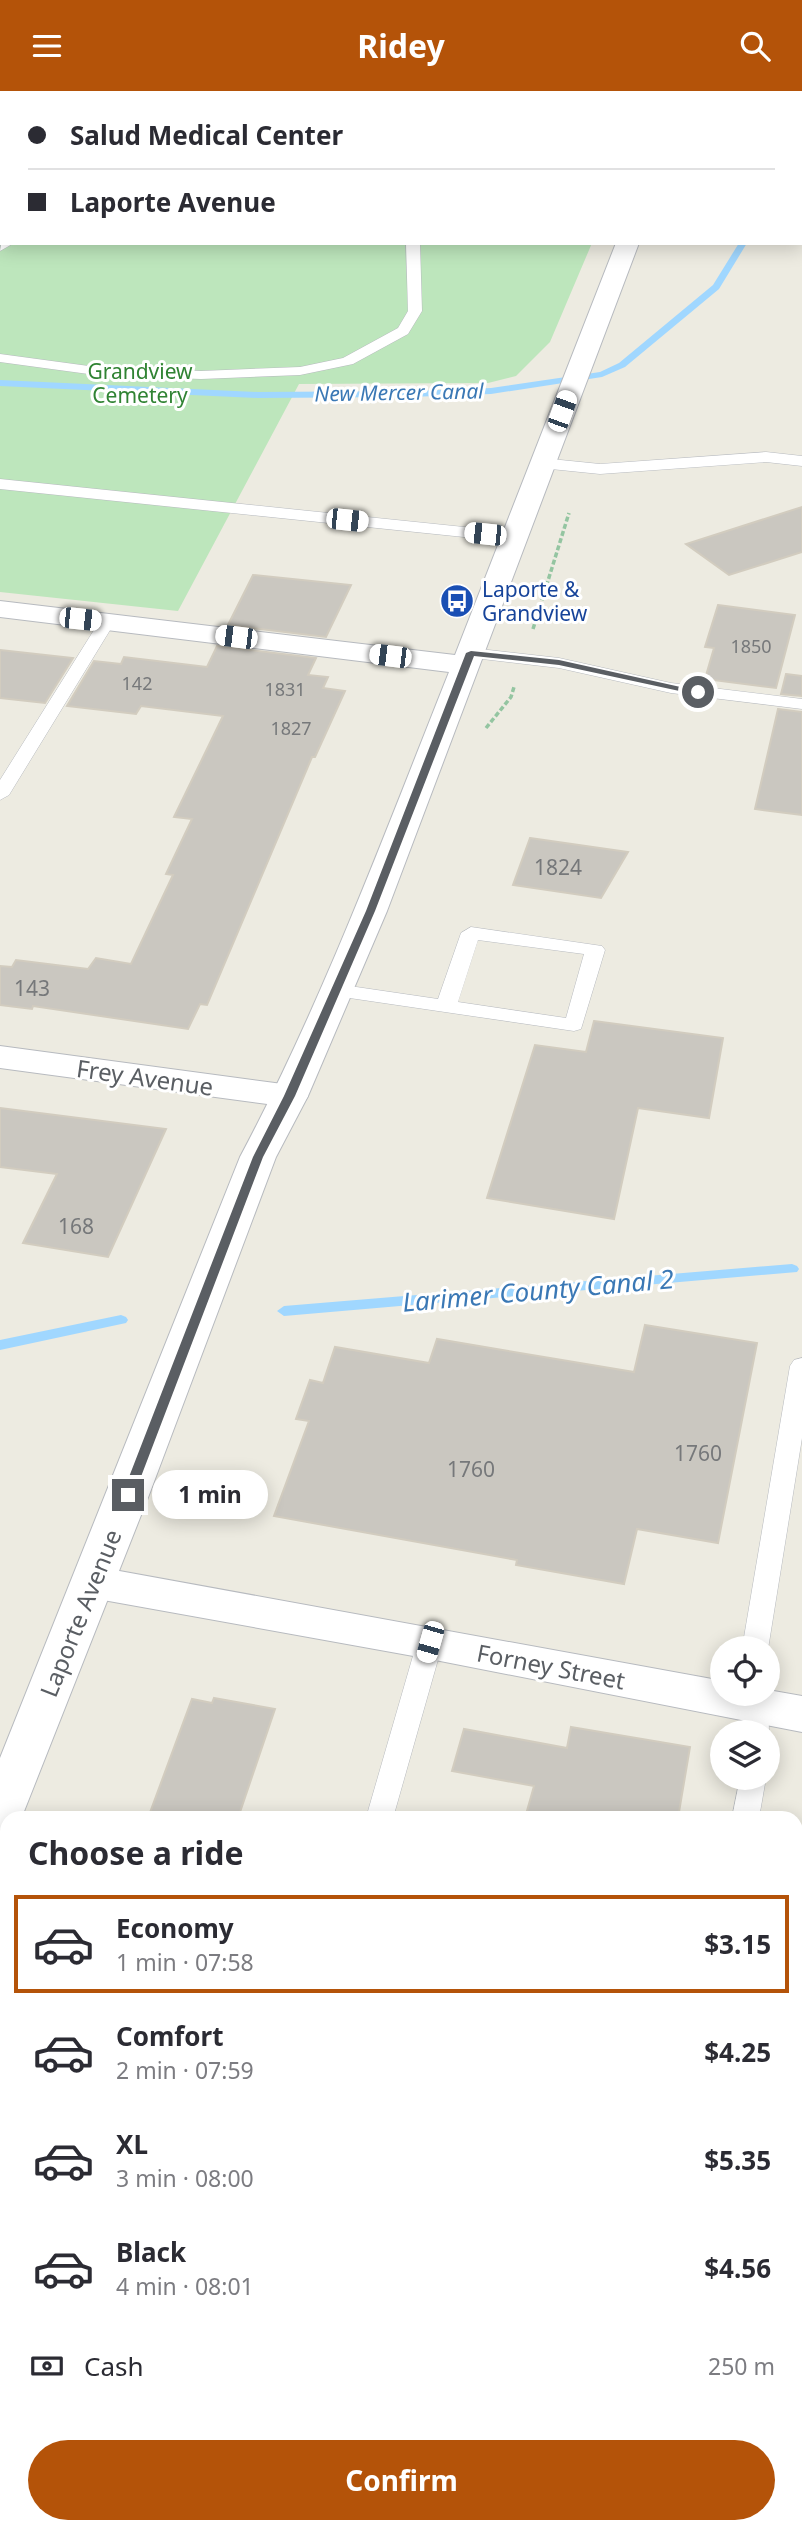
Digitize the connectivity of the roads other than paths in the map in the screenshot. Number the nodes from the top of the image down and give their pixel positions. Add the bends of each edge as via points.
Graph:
1 (413, 245) edge
2 (627, 245) edge
3 (0, 359) edge
4 (802, 461) edge
5 (541, 463) junction
6 (0, 484) edge
7 (512, 537) junction
8 (0, 609) edge
9 (107, 622) junction
10 (469, 659) junction
11 (802, 704) edge
12 (0, 795) edge
13 (336, 990) junction
14 (446, 1006) junction
15 (0, 1058) edge
16 (290, 1096) junction
17 (802, 1366) edge
18 (796, 1439) edge
19 (92, 1582) junction
20 (758, 1636) edge
21 (430, 1642) junction
22 (755, 1711) edge
23 (802, 1714) edge
24 (751, 1790) edge
25 (1, 1811) edge
26 (381, 1811) edge
27 (747, 1811) edge

1 - 3 lane via 415,311 402,331 348,361 300,371 201,375 96,371
2 - 5 street, Laporte Avenue
4 - 5 lane via 766,457 675,466 583,467
5 - 7 street, Laporte Avenue
6 - 7 lane
7 - 10 street, Laporte Avenue
8 - 9 street
9 - 10 street
9 - 12 lane
10 - 11 lane via 559,663 671,688
10 - 13 street, Laporte Avenue
13 - 14 lane
13 - 16 street, Laporte Avenue
14 - 14 lane via 574,1025 595,950 471,933
15 - 16 street, Frey Avenue
16 - 19 street, Laporte Avenue via 258,1157
17 - 18 lane
18 - 20 lane
19 - 21 street, Forney Street
19 - 25 street, Laporte Avenue
21 - 22 street, Forney Street
21 - 26 lane
22 - 23 street, Forney Street
24 - 27 lane

